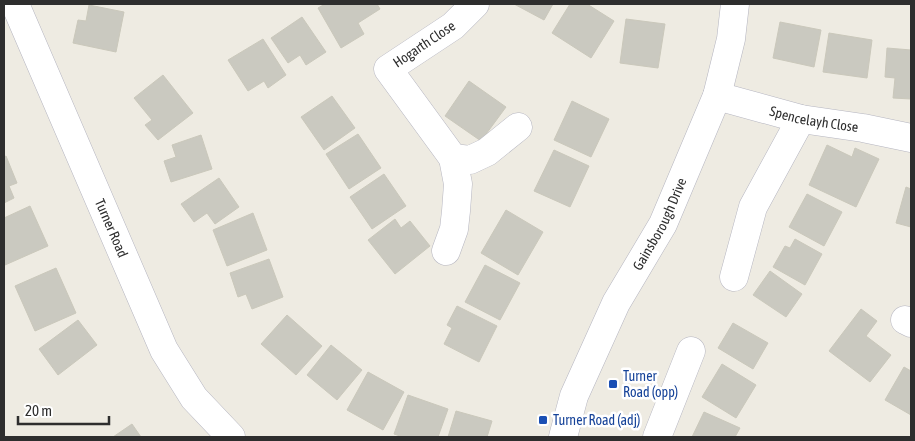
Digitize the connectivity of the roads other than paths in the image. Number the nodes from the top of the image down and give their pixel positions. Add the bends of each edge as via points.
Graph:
1 (15, 4) edge
2 (475, 4) edge
3 (735, 4) edge
4 (717, 96) junction
5 (800, 119) junction
6 (518, 127) dead end
7 (911, 138) edge
8 (453, 158) junction
9 (446, 251) dead end
10 (734, 277) dead end
11 (691, 351) dead end
12 (232, 437) edge
13 (563, 437) edge
14 (657, 437) edge

1 - 12 street, Turner Road via 164,350 194,398
2 - 8 street, Hogarth Close via 454,26 388,69
3 - 4 street, Gainsborough Drive via 731,39
4 - 5 street, Spencelayh Close
4 - 13 street, Gainsborough Drive via 663,224 616,303 574,396
5 - 7 street, Spencelayh Close
5 - 10 street via 753,207
6 - 8 street via 487,152 470,160
8 - 9 street via 458,184 454,229
11 - 14 street

